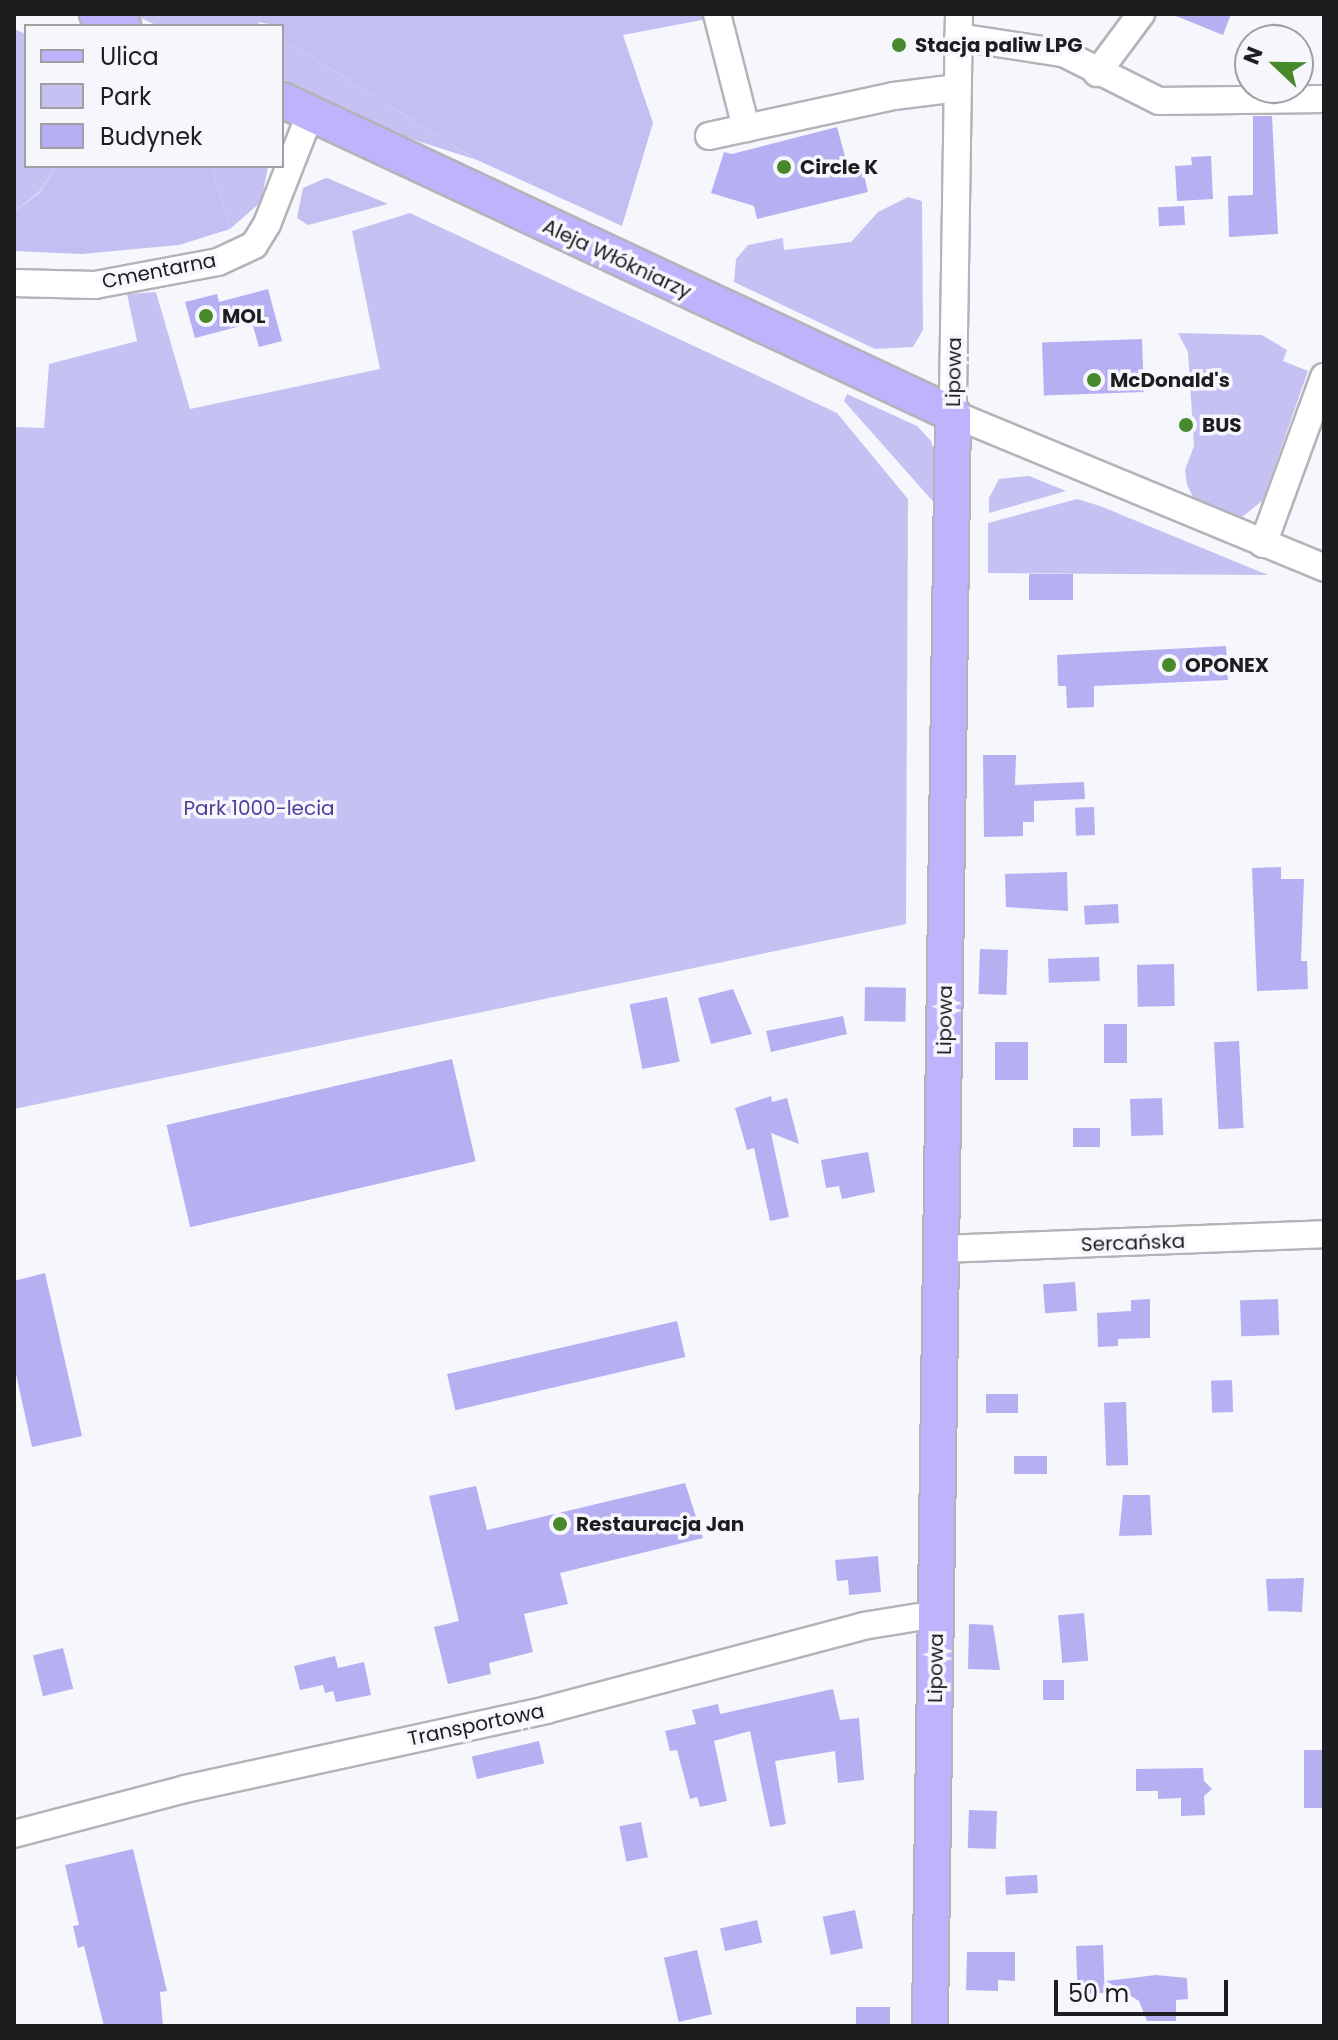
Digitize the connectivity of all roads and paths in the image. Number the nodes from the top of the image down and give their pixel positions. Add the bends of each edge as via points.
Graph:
1 (97, 14) edge
2 (717, 14) edge
3 (1141, 14) edge
4 (119, 24) edge
5 (958, 25) edge
6 (1097, 73) junction
7 (957, 88) junction
8 (1324, 99) edge
9 (296, 107) edge
10 (746, 128) junction
11 (709, 136) dead end
12 (284, 155) edge
13 (281, 168) edge
14 (14, 283) edge
15 (1323, 380) edge
16 (953, 414) junction
17 (1263, 544) junction
18 (1324, 568) edge
19 (1324, 1234) edge
20 (942, 1249) junction
21 (937, 1614) junction
22 (14, 1834) edge
23 (930, 2026) edge

1 - 4 main road
2 - 10 street
3 - 6 street
5 - 6 street via 1063,53
5 - 7 street, Lipowa
6 - 8 street via 1159,101
7 - 10 street
7 - 16 street, Lipowa
9 - 12 street, Cmentarna
9 - 16 main road, Aleja Włókniarzy
10 - 11 street
13 - 14 street, Cmentarna via 267,224 254,245 218,262 95,285
15 - 17 street
16 - 17 street
16 - 20 main road, Lipowa
17 - 18 street
19 - 20 street, Sercańska
20 - 21 main road, Lipowa
21 - 22 street, Transportowa via 863,1626 546,1710 185,1789
21 - 23 main road, Lipowa

